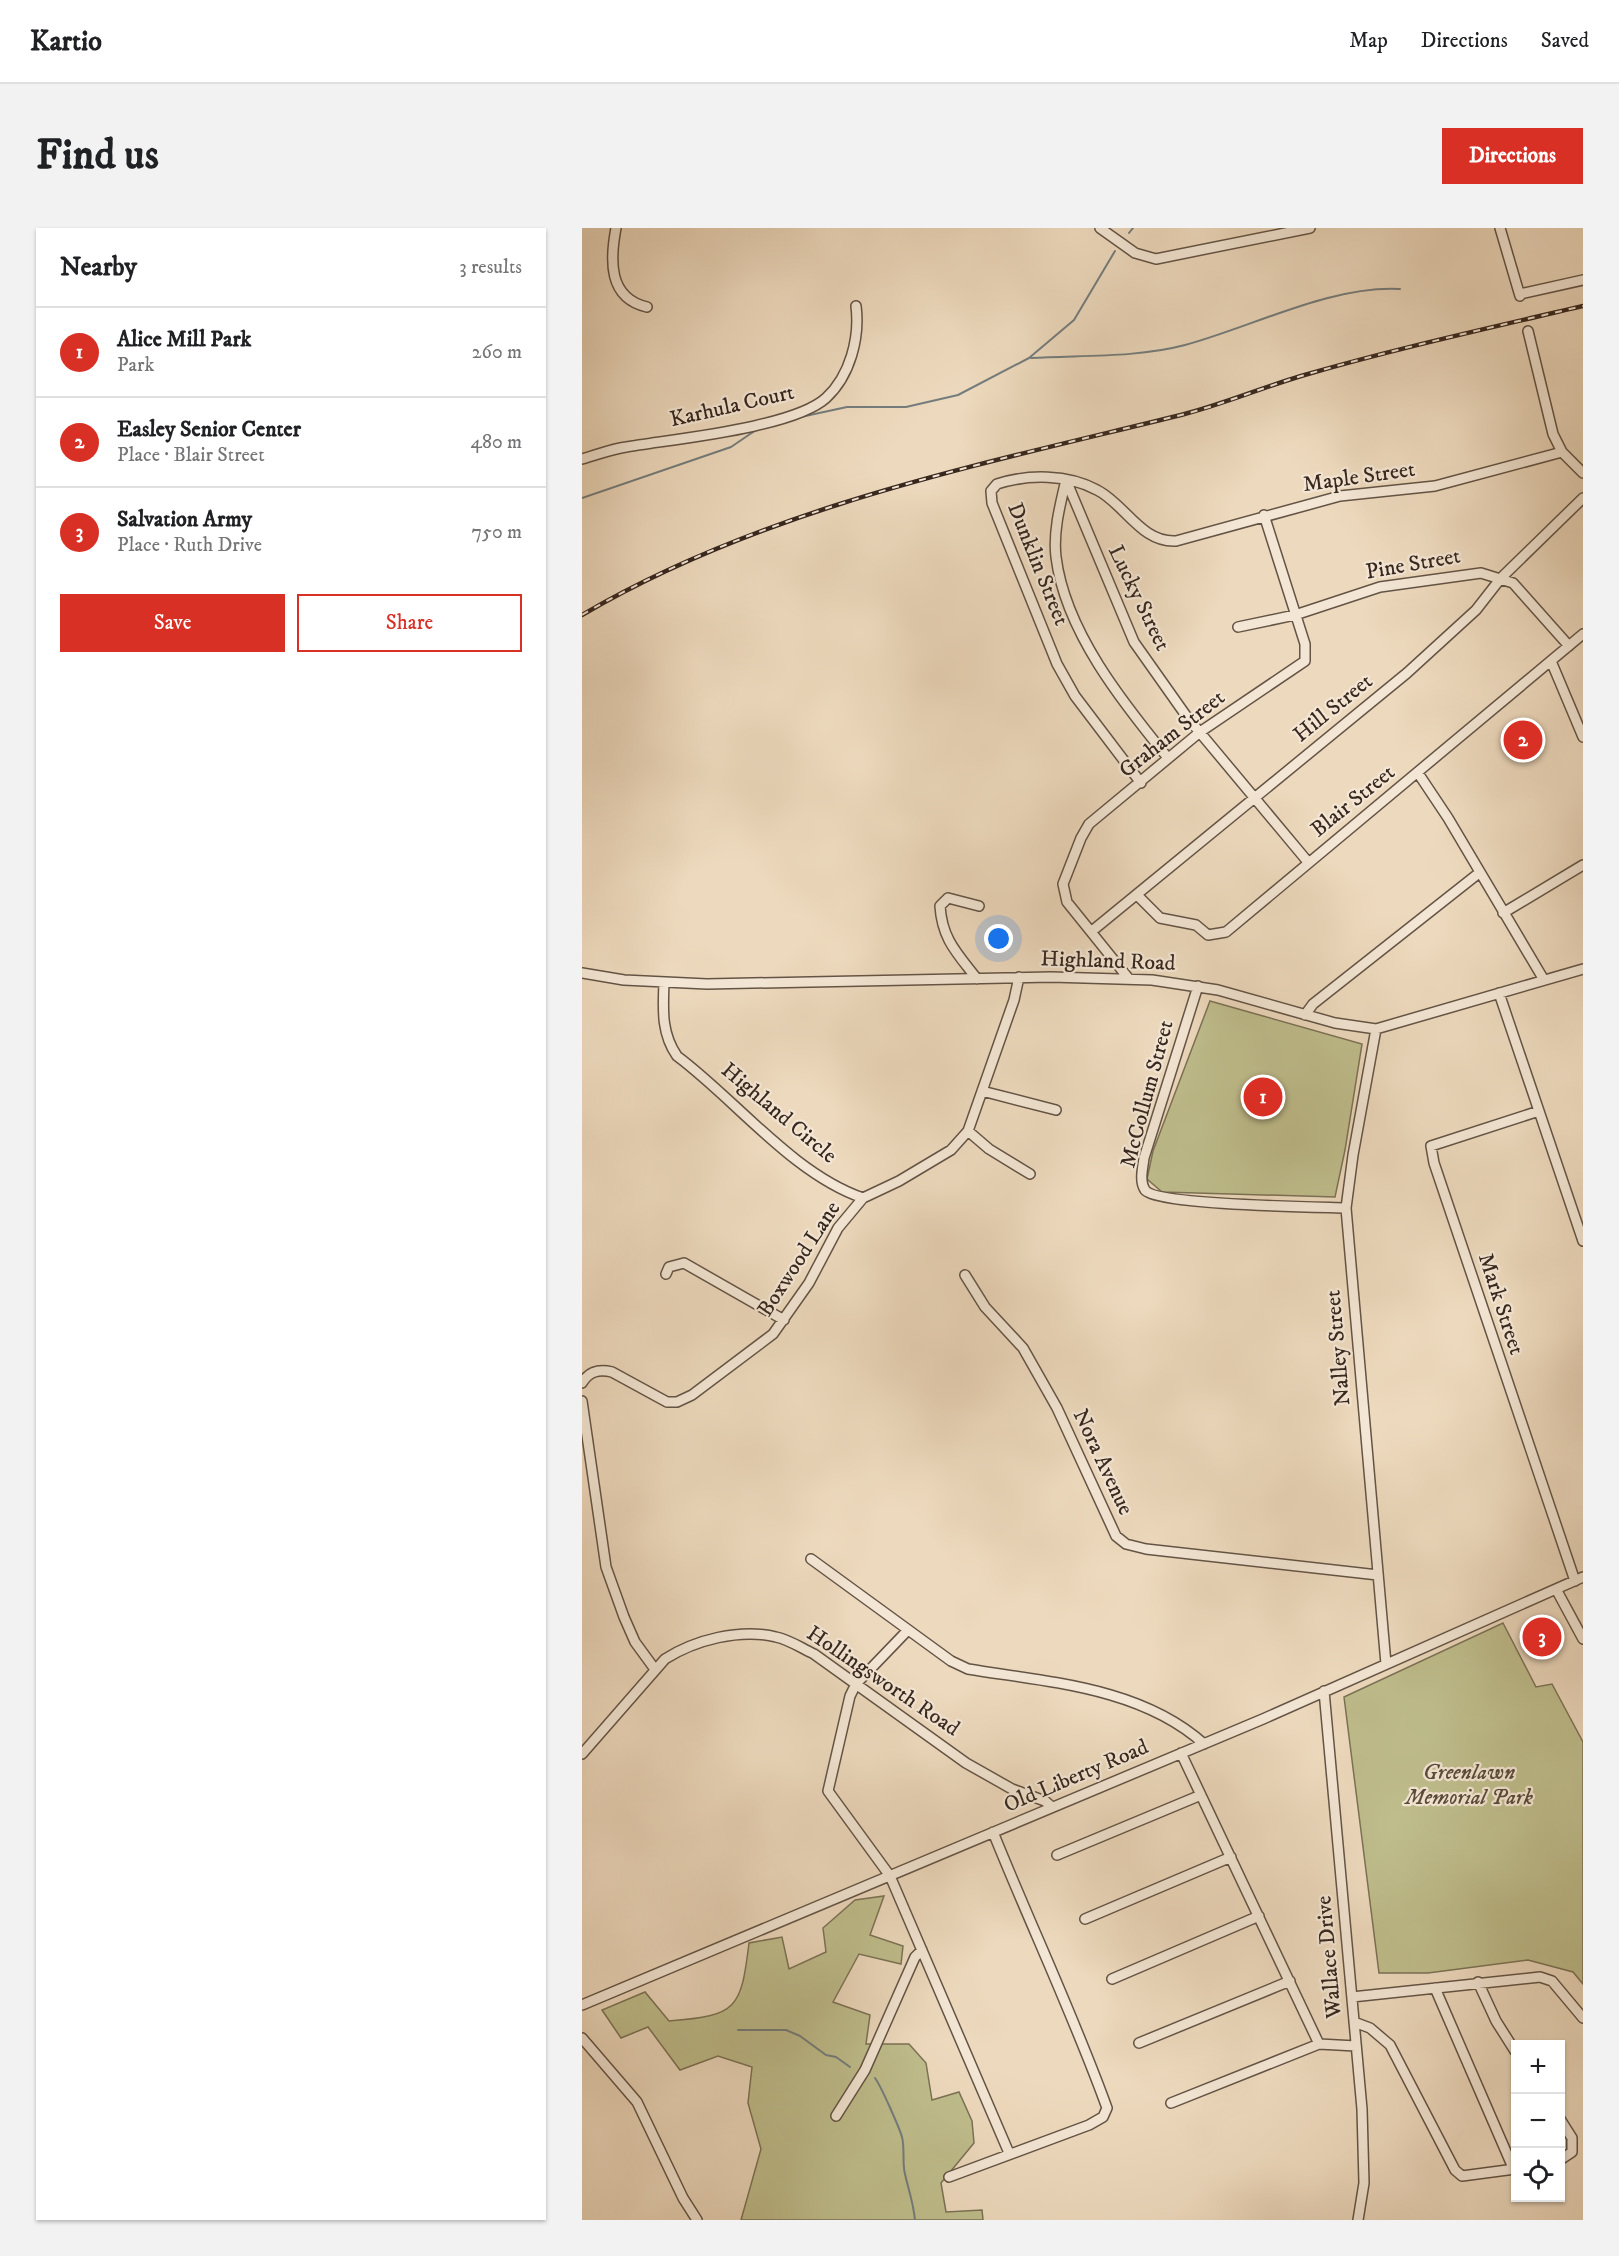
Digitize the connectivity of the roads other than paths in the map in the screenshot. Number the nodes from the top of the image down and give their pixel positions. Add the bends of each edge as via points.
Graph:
1 (616, 228) edge
2 (1100, 228) edge
3 (1310, 228) edge
4 (1500, 228) edge
5 (1583, 280) edge
6 (856, 306) dead end
7 (647, 307) dead end
8 (1528, 332) dead end
9 (1562, 452) junction
10 (582, 459) edge
11 (1583, 473) edge
12 (1066, 480) junction
13 (1583, 498) edge
14 (1264, 515) junction
15 (1163, 542) joint
16 (1501, 578) junction
17 (1295, 615) junction
18 (1238, 627) dead end
19 (1583, 634) edge
20 (1569, 646) junction
21 (1551, 661) junction
22 (1200, 732) junction
23 (1583, 737) edge
24 (1168, 758) junction
25 (1418, 773) junction
26 (1141, 783) junction
27 (1254, 798) junction
28 (1308, 862) junction
29 (1583, 865) edge
30 (1479, 873) junction
31 (1138, 896) junction
32 (979, 906) dead end
33 (1503, 914) junction
34 (1092, 931) junction
35 (1583, 969) edge
36 (582, 973) edge
37 (1020, 978) junction
38 (977, 979) junction
39 (1129, 979) junction
40 (1544, 980) junction
41 (664, 982) junction
42 (1198, 986) junction
43 (1499, 993) junction
44 (1305, 1016) junction
45 (1376, 1029) junction
46 (982, 1091) junction
47 (1056, 1110) dead end
48 (1539, 1111) junction
49 (968, 1131) junction
50 (1030, 1174) dead end
51 (863, 1198) junction
52 (1346, 1208) junction
53 (1583, 1240) edge
54 (666, 1274) dead end
55 (964, 1275) dead end
56 (784, 1320) junction
57 (582, 1383) edge
58 (582, 1401) edge
59 (811, 1559) dead end
60 (1378, 1575) junction
61 (1579, 1579) edge
62 (1556, 1589) junction
63 (907, 1631) junction
64 (1583, 1639) edge
65 (1386, 1664) junction
66 (654, 1668) junction
67 (856, 1684) junction
68 (1324, 1691) junction
69 (1204, 1744) junction
70 (1181, 1753) junction
71 (582, 1754) edge
72 (1201, 1795) junction
73 (1052, 1808) junction
74 (993, 1832) junction
75 (1057, 1855) dead end
76 (1231, 1857) junction
77 (890, 1876) junction
78 (1259, 1916) junction
79 (1085, 1918) dead end
80 (922, 1950) junction
81 (1112, 1978) dead end
82 (1290, 1981) junction
83 (1478, 1982) junction
84 (1435, 1988) junction
85 (1352, 1997) junction
86 (582, 2005) edge
87 (1583, 2018) edge
88 (1354, 2022) junction
89 (582, 2038) edge
90 (1139, 2043) dead end
91 (1319, 2044) junction
92 (1511, 2045) edge
93 (1356, 2046) junction
94 (1171, 2103) dead end
95 (836, 2116) dead end
96 (1565, 2129) edge
97 (1009, 2153) junction
98 (1565, 2157) edge
99 (1511, 2160) edge
100 (1511, 2170) edge
101 (950, 2177) dead end
102 (697, 2220) edge
103 (1358, 2220) edge

1 - 7 street via 615,279 622,295 633,304
2 - 3 street via 1134,253 1156,259
4 - 5 street via 1520,295
6 - 10 street, Karhula Court via 858,317 851,358 843,378 825,399 808,409 748,426 624,447
8 - 9 street via 1553,434
9 - 11 street
9 - 14 street, Maple Street via 1435,486 1360,492
12 - 15 street, Dunklin Street via 1098,490 1137,526
12 - 22 street, Lucky Street via 1134,642
12 - 24 street via 1056,556 1065,591 1103,673
12 - 26 street, Dunklin Street via 1051,477 1006,481 990,491 992,503 1056,664 1075,696
13 - 16 street, Hill Street
14 - 15 street, Maple Street
14 - 17 street, Graham Street
16 - 17 street, Pine Street via 1481,573 1420,579 1380,587
16 - 20 street via 1513,584
16 - 27 street, Hill Street via 1476,610 1407,673
17 - 18 street, Pine Street
17 - 22 street, Graham Street via 1305,644 1305,661
19 - 20 street, Blair Street
20 - 21 street, Blair Street
21 - 23 street
21 - 25 street, Blair Street
22 - 24 street, Graham Street
22 - 27 street, Lucky Street
24 - 26 street, Graham Street
25 - 28 street, Blair Street
25 - 30 street
26 - 34 street, Graham Street via 1089,824 1063,884 1067,902
27 - 28 street, Lucky Street
27 - 31 street, Hill Street
28 - 31 street, Blair Street via 1226,932 1215,935 1208,935 1196,925 1160,918
29 - 33 street
30 - 33 street
30 - 44 street via 1313,1004
31 - 34 street, Hill Street
32 - 38 street via 948,898 940,906 945,936
33 - 40 street
34 - 39 street, Graham Street
35 - 40 street, Highland Road
36 - 41 street, Highland Road
37 - 38 street, Highland Road
37 - 39 street, Highland Road
37 - 46 street
38 - 41 street, Highland Road
39 - 42 street, Highland Road
40 - 43 street, Highland Road
41 - 51 street, Highland Circle via 665,1031 677,1056 807,1166
42 - 44 street, Highland Road
42 - 52 street, McCollum Street via 1144,1158 1144,1190 1183,1201
43 - 45 street, Highland Road
43 - 48 street
44 - 45 street, Highland Road
45 - 52 street, Nalley Street
46 - 47 street
46 - 49 street
48 - 53 street
48 - 61 street, Mark Street via 1431,1146 1497,1356
49 - 50 street
49 - 51 street via 951,1150
51 - 56 street, Boxwood Lane via 838,1228
52 - 60 street, Nalley Street
54 - 56 street via 669,1267 684,1263
55 - 60 street, Nora Avenue via 985,1307 1023,1348 1057,1408 1116,1536 1126,1544
56 - 57 street, Boxwood Lane via 739,1362 677,1402 657,1398 612,1372 594,1372
58 - 66 street via 606,1567 635,1642
59 - 63 street
60 - 65 street, Nalley Street
61 - 62 street, Old Liberty Road
62 - 64 street
62 - 65 street, Old Liberty Road
63 - 67 street
63 - 69 street via 968,1669 1090,1689 1157,1714
65 - 68 street, Old Liberty Road
66 - 67 street, Hollingsworth Road via 680,1649 749,1634 789,1641
66 - 71 street, Hollingsworth Road
67 - 73 street, Hollingsworth Road via 966,1763
67 - 77 street via 828,1791
68 - 69 street, Old Liberty Road
68 - 85 street, Wallace Drive
69 - 70 street, Old Liberty Road
70 - 72 street
70 - 73 street, Old Liberty Road
72 - 75 street
72 - 76 street
73 - 74 street, Old Liberty Road
74 - 77 street, Old Liberty Road
74 - 97 street via 1086,2048 1107,2108 1103,2117 1089,2125
76 - 78 street
76 - 79 street
77 - 80 street
77 - 86 street, Old Liberty Road
78 - 81 street
78 - 82 street
80 - 95 street via 915,1957 865,2070
80 - 97 street
82 - 90 street
82 - 91 street
83 - 84 street
83 - 87 street via 1547,1977
83 - 92 street
84 - 85 street
84 - 99 street
85 - 88 street, Wallace Drive
88 - 93 street, Wallace Drive
88 - 100 street via 1371,2028 1390,2045 1455,2170 1462,2176
89 - 102 street via 637,2102
91 - 93 street
91 - 94 street
93 - 103 street, Wallace Drive via 1364,2151 1364,2186
96 - 98 street via 1573,2145 1572,2152
97 - 101 street

